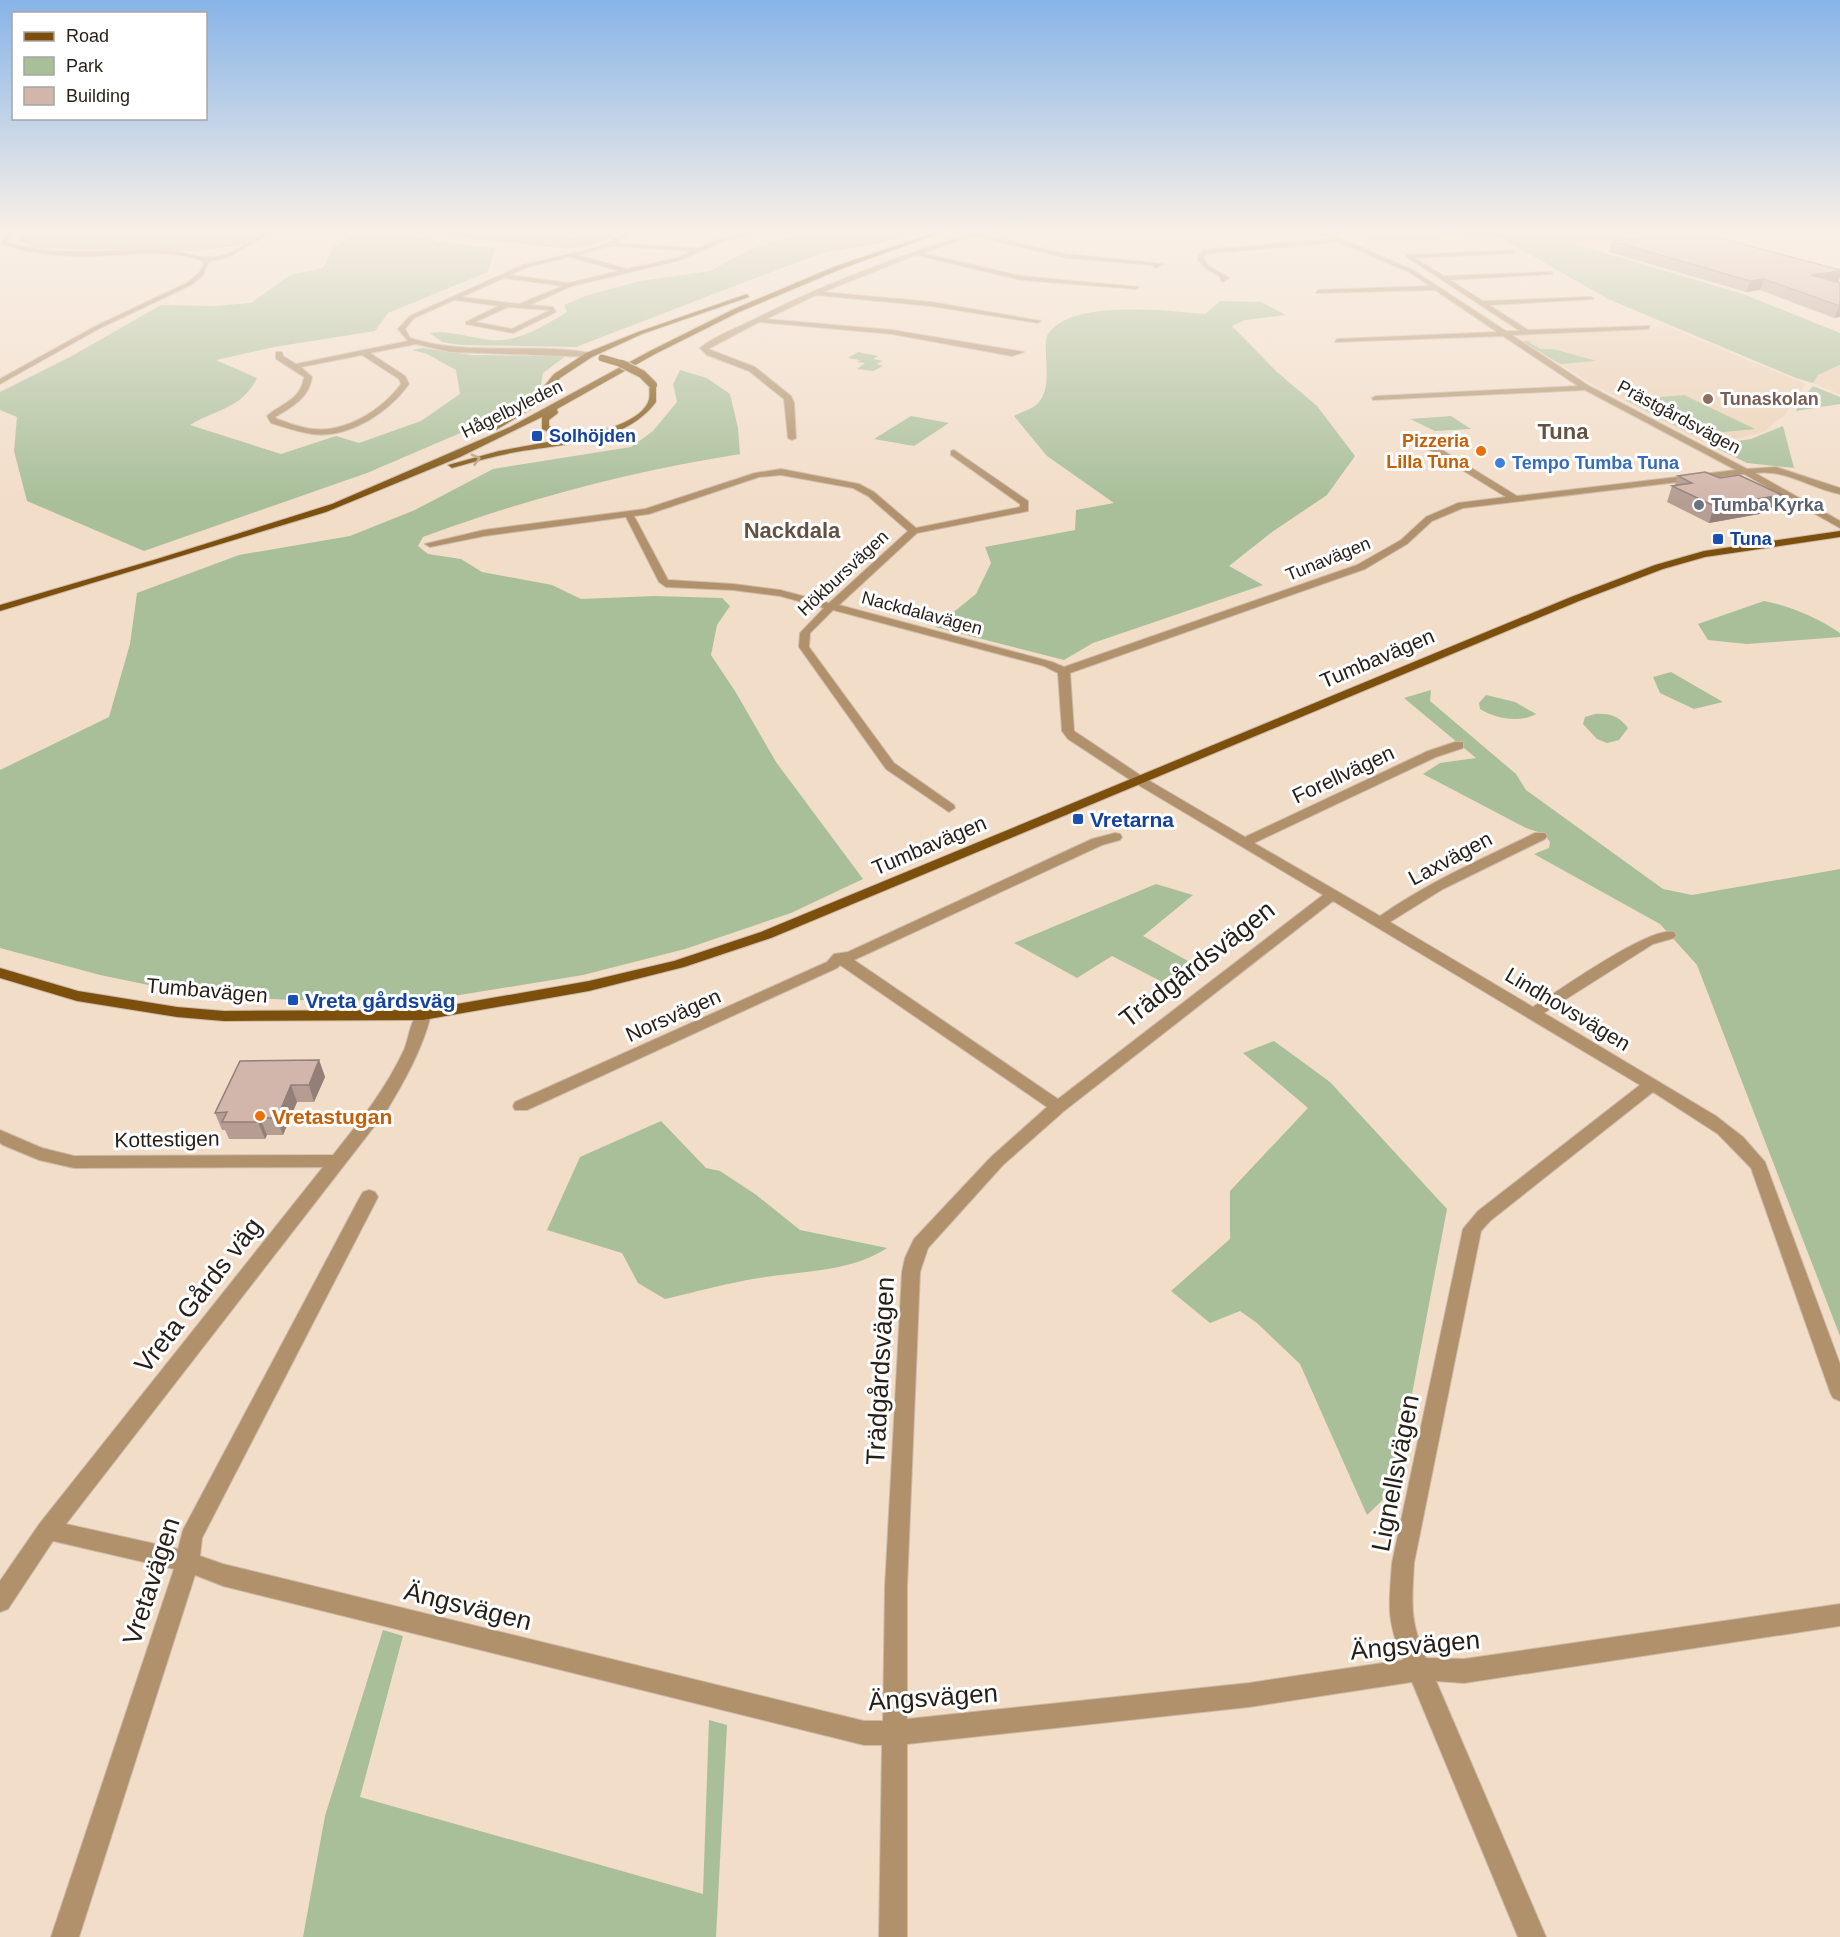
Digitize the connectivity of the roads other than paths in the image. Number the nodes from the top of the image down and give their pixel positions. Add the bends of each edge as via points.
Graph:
1 (112, 321) edge
2 (407, 321) edge
3 (474, 321) edge
4 (534, 321) edge
5 (671, 321) edge
6 (701, 321) edge
7 (713, 321) edge
8 (756, 321) edge
9 (774, 321) edge
10 (1484, 321) edge
11 (1509, 321) edge
12 (1648, 327) dead end
13 (1525, 331) junction
14 (1501, 333) junction
15 (1337, 340) dead end
16 (416, 342) junction
17 (1020, 352) dead end
18 (364, 353) junction
19 (279, 354) dead end
20 (589, 355) junction
21 (297, 366) junction
22 (0, 382) edge
23 (1586, 388) junction
24 (583, 392) junction
25 (1376, 398) dead end
26 (615, 429) junction
27 (792, 438) dead end
28 (1423, 442) dead end
29 (954, 453) dead end
30 (1744, 471) junction
31 (1840, 491) edge
32 (358, 493) junction
33 (1514, 498) junction
34 (629, 515) junction
35 (1840, 525) edge
36 (914, 531) junction
37 (1840, 534) edge
38 (430, 544) dead end
39 (834, 606) junction
40 (0, 608) edge
41 (1064, 671) junction
42 (1459, 745) dead end
43 (1139, 780) junction
44 (949, 808) dead end
45 (1540, 836) dead end
46 (1115, 837) dead end
47 (1245, 842) junction
48 (1333, 894) junction
49 (1381, 922) junction
50 (1669, 935) dead end
51 (839, 957) junction
52 (0, 973) edge
53 (1534, 1014) junction
54 (423, 1015) junction
55 (1652, 1084) junction
56 (521, 1106) dead end
57 (1058, 1107) junction
58 (0, 1136) edge
59 (339, 1161) junction
60 (369, 1197) dead end
61 (1840, 1392) edge
62 (48, 1530) junction
63 (188, 1562) junction
64 (0, 1601) edge
65 (1840, 1614) edge
66 (1419, 1669) junction
67 (894, 1733) junction
68 (66, 1937) edge
69 (893, 1937) edge
70 (1532, 1937) edge

1 - 22 street
2 - 16 street via 401,329 404,336
3 - 4 street via 469,324 517,330
5 - 20 main road
6 - 32 main road, Hågelbyleden via 491,434
7 - 24 main road, Hågelbyleden
8 - 27 street via 704,348 705,352 754,370 788,398
9 - 17 street via 892,332 1012,354
10 - 14 street, Prästgårdsvägen
11 - 13 street
12 - 13 street
13 - 14 street
14 - 15 street
14 - 23 street, Prästgårdsvägen
16 - 18 street
16 - 20 street via 455,349
18 - 21 street
18 - 21 street via 397,374 405,384 385,406 332,430 314,432 274,421 271,416 298,399 308,386 308,377
19 - 21 street
20 - 26 main road, bridge via 632,367 653,385 655,393 650,405
20 - 32 main road via 557,376 524,411
23 - 25 street
23 - 30 street, Prästgårdsvägen
24 - 26 main road via 548,416 545,427 570,434
24 - 32 main road, Hågelbyleden via 453,457
32 -> 26 main road via 478,458 591,438
28 - 33 street
29 - 36 street via 1025,503 1025,509
30 - 31 street, Prästgårdsvägen via 1776,469 1821,488
30 - 33 street, Tunavägen
30 - 35 street, Prästgårdsvägen
32 - 40 main road, Hågelbyleden via 299,517
33 - 41 street, Tunavägen via 1454,507 1429,519 1404,542 1360,567
34 - 36 street, Hökbursvägen via 777,471 865,490
34 - 38 street, Hökbursvägen via 484,533
34 - 39 street, Nackdalavägen via 664,582 670,585 780,593
36 - 39 street, Hökbursvägen
37 - 43 main road, Tumbavägen via 1704,554 1659,567
39 - 41 street, Nackdalavägen
39 - 44 street, Hökbursvägen via 809,627 804,647 890,766
41 - 43 street via 1068,731
42 - 47 street, Forellvägen
43 - 47 street, Lindhovsvägen
43 - 54 main road, Tumbavägen via 766,935 679,964 589,986
45 - 49 street, Laxvägen via 1469,870
46 - 51 street, Norsvägen via 850,957
47 - 48 street, Lindhovsvägen
48 - 49 street, Lindhovsvägen
48 - 57 street, Trädgårdsvägen
49 - 53 street, Lindhovsvägen
50 - 53 street via 1648,941
51 - 56 street, Norsvägen via 832,965
51 - 57 street
52 - 54 main road, Tumbavägen via 77,996 201,1014
53 - 55 street, Lindhovsvägen
54 - 59 street, Vreta Gårds väg via 418,1039 404,1068
55 - 61 street, Lindhovsvägen via 1731,1135 1759,1166
55 - 66 street, Lignellsvägen via 1472,1228 1404,1563 1400,1613 1403,1632
57 - 67 street, Trädgårdsvägen via 981,1178 921,1244 910,1272 896,1587
58 - 59 street, Kottestigen via 56,1160 74,1162
59 - 62 street, Vreta Gårds väg
60 - 63 street, Vretavägen via 191,1537
62 - 63 street, Ängsvägen
62 - 64 street, Vreta Gårds väg
63 - 67 street, Ängsvägen via 223,1575 864,1733
63 - 68 street, Vretavägen
65 - 66 street, Ängsvägen via 1464,1671
66 - 67 street, Ängsvägen via 1249,1695
66 - 70 street, Lignellsvägen
67 - 69 street, Trädgårdsvägen

